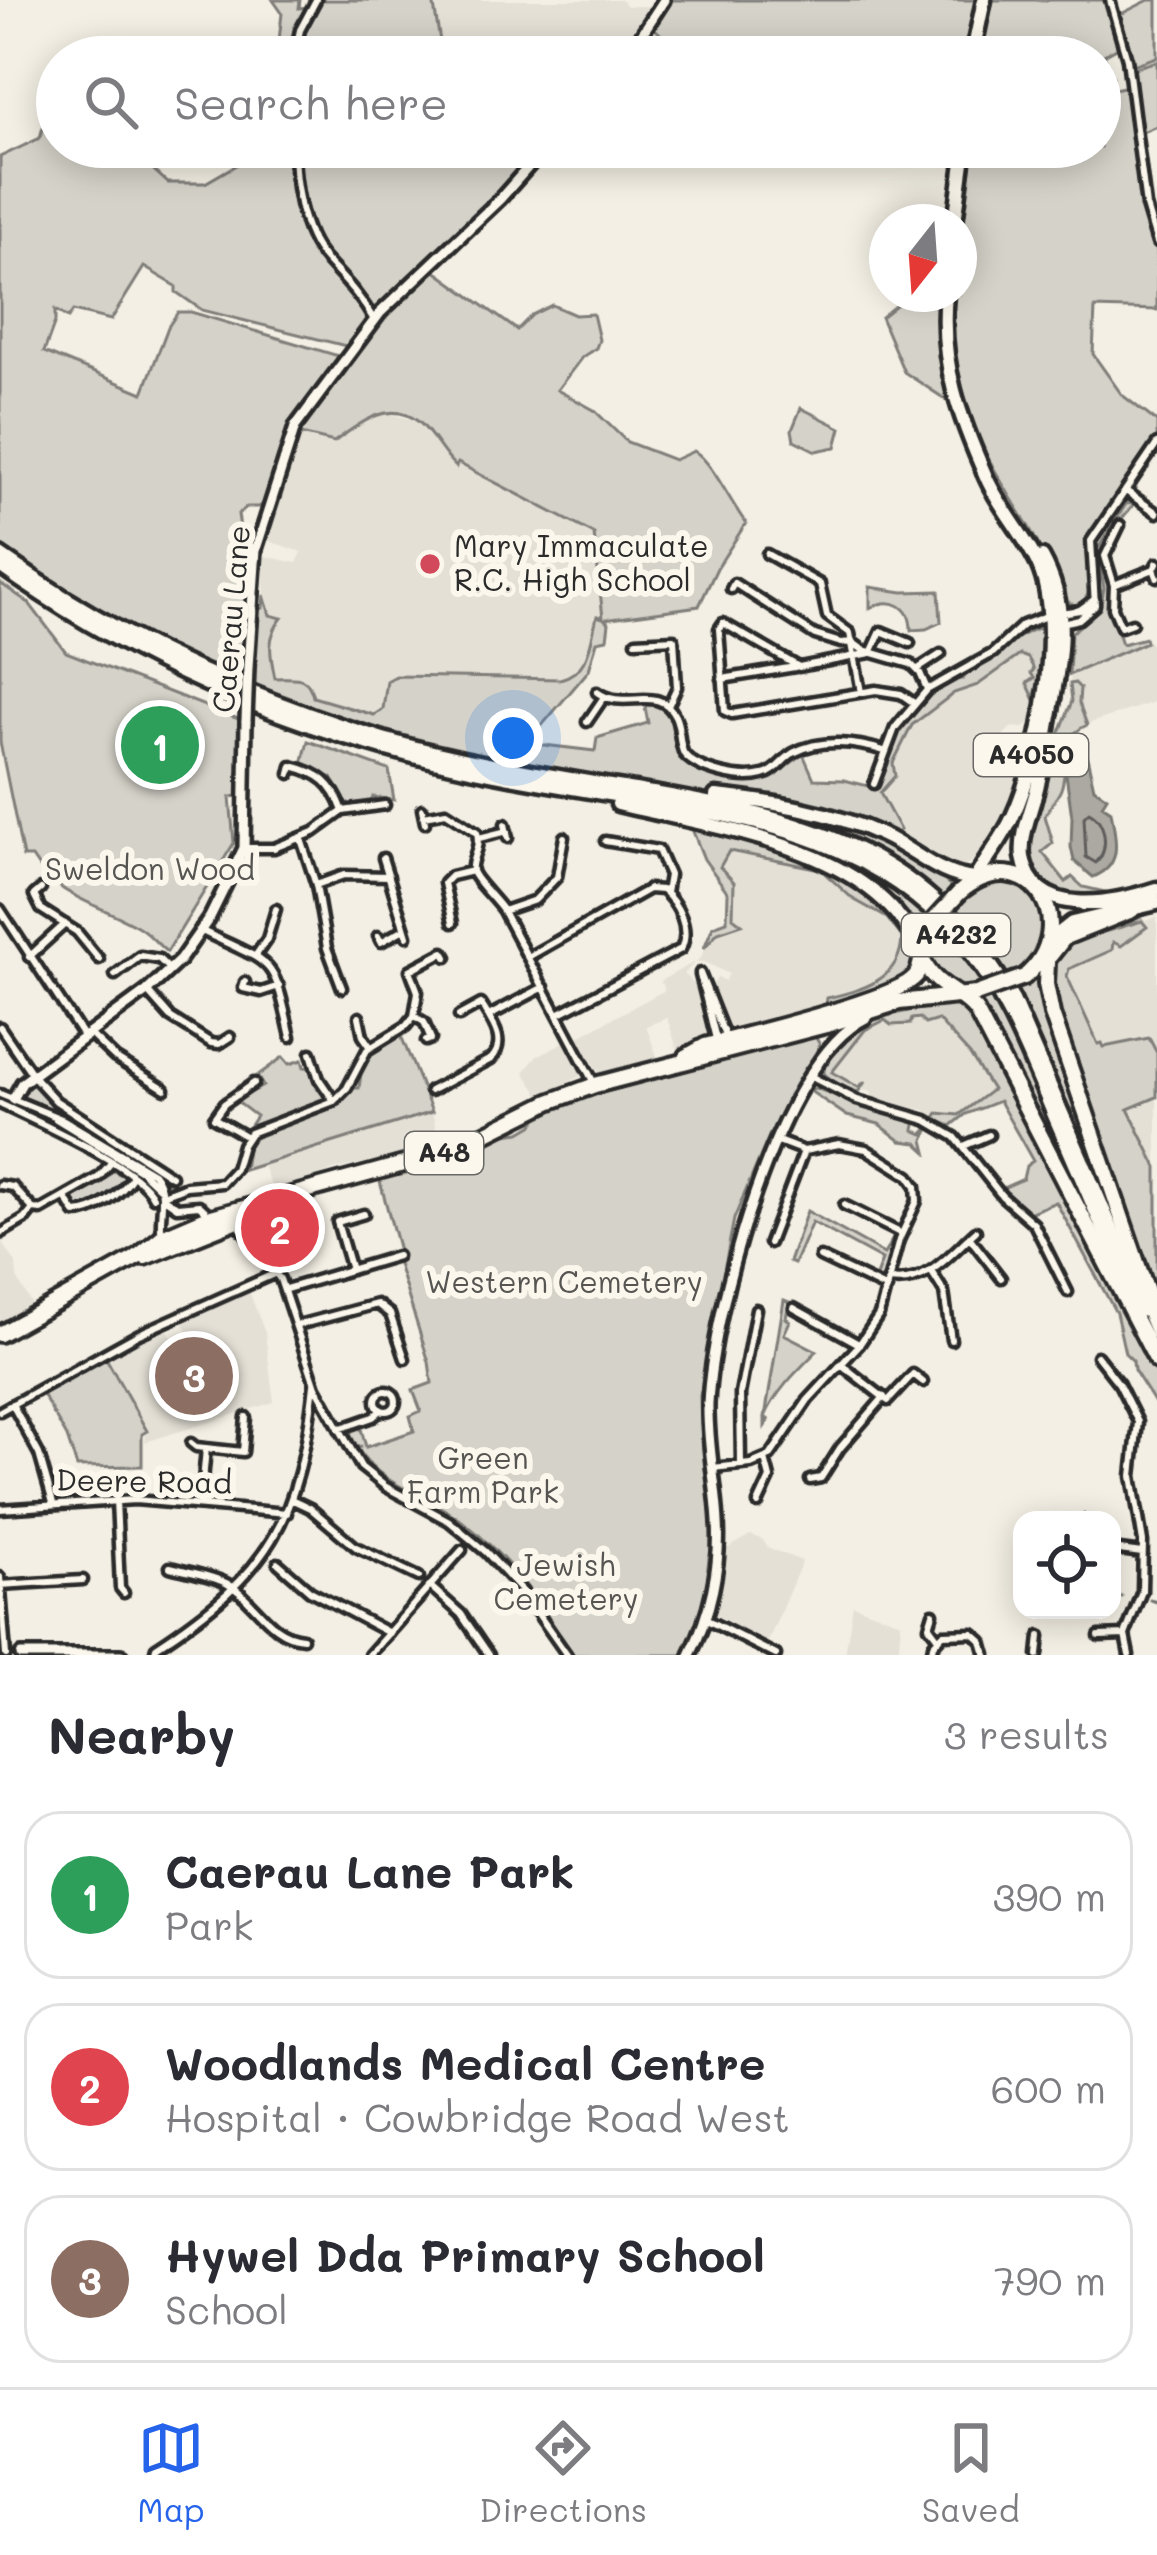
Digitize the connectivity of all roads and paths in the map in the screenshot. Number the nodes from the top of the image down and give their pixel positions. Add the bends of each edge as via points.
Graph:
1 (316, 0) edge
2 (664, 0) edge
3 (984, 0) edge
4 (1110, 0) edge
5 (299, 36) edge
6 (641, 36) edge
7 (976, 36) edge
8 (1120, 36) edge
9 (1121, 40) edge
10 (297, 168) edge
11 (527, 168) edge
12 (962, 168) edge
13 (958, 204) edge
14 (1157, 243) edge
15 (945, 312) edge
16 (374, 320) junction
17 (1157, 444) edge
18 (1125, 490) junction
19 (1157, 513) edge
20 (1120, 525) dead end
21 (767, 554) dead end
22 (0, 555) edge
23 (0, 566) edge
24 (741, 568) dead end
25 (1156, 570) edge
26 (1114, 585) junction
27 (1056, 619) junction
28 (1132, 622) dead end
29 (636, 641) dead end
30 (852, 642) junction
31 (910, 643) dead end
32 (871, 653) junction
33 (941, 654) dead end
34 (855, 656) junction
35 (799, 667) junction
36 (918, 669) junction
37 (722, 679) junction
38 (927, 690) junction
39 (861, 692) junction
40 (914, 703) junction
41 (668, 706) junction
42 (587, 722) dead end
43 (884, 752) junction
44 (290, 774) dead end
45 (524, 779) junction
46 (874, 784) dead end
47 (614, 786) junction
48 (380, 804) dead end
49 (343, 811) junction
50 (424, 816) dead end
51 (507, 831) dead end
52 (479, 838) junction
53 (551, 838) dead end
54 (301, 839) junction
55 (610, 846) dead end
56 (244, 848) junction
57 (990, 856) junction
58 (383, 858) dead end
59 (472, 871) junction
60 (956, 875) junction
61 (389, 876) junction
62 (975, 879) junction
63 (1032, 882) junction
64 (316, 885) junction
65 (40, 890) dead end
66 (666, 893) junction
67 (1157, 896) edge
68 (0, 909) edge
69 (276, 909) dead end
70 (1132, 910) junction
71 (503, 911) junction
72 (451, 919) dead end
73 (65, 924) junction
74 (202, 931) junction
75 (378, 936) dead end
76 (1048, 942) junction
77 (256, 955) junction
78 (921, 956) junction
79 (29, 957) junction
80 (447, 957) dead end
81 (528, 957) junction
82 (99, 959) dead end
83 (1046, 966) junction
84 (170, 970) junction
85 (115, 975) dead end
86 (244, 982) dead end
87 (280, 986) junction
88 (544, 987) junction
89 (342, 988) dead end
90 (147, 992) junction
91 (959, 995) junction
92 (884, 1007) junction
93 (558, 1014) junction
94 (414, 1016) junction
95 (459, 1016) dead end
96 (489, 1016) junction
97 (359, 1017) dead end
98 (828, 1020) junction
99 (0, 1027) edge
100 (230, 1036) dead end
101 (88, 1037) junction
102 (291, 1037) dead end
103 (836, 1040) junction
104 (425, 1041) dead end
105 (723, 1046) junction
106 (371, 1047) junction
107 (821, 1057) junction
108 (304, 1064) dead end
109 (33, 1074) junction
110 (811, 1076) junction
111 (254, 1083) dead end
112 (595, 1085) junction
113 (165, 1090) dead end
114 (430, 1091) dead end
115 (0, 1094) edge
116 (13, 1099) junction
117 (334, 1101) junction
118 (0, 1104) edge
119 (989, 1135) dead end
120 (247, 1137) junction
121 (777, 1141) junction
122 (965, 1145) junction
123 (804, 1151) junction
124 (111, 1163) junction
125 (133, 1176) junction
126 (171, 1176) dead end
127 (0, 1186) edge
128 (160, 1195) junction
129 (64, 1196) junction
130 (844, 1205) dead end
131 (33, 1209) junction
132 (364, 1214) dead end
133 (237, 1215) junction
134 (205, 1220) junction
135 (0, 1234) edge
136 (901, 1234) junction
137 (165, 1241) junction
138 (769, 1243) dead end
139 (397, 1256) dead end
140 (820, 1257) dead end
141 (351, 1270) junction
142 (931, 1271) junction
143 (277, 1273) junction
144 (1001, 1277) dead end
145 (888, 1284) junction
146 (285, 1290) junction
147 (1068, 1292) dead end
148 (794, 1308) dead end
149 (756, 1310) dead end
150 (1157, 1322) edge
151 (298, 1325) junction
152 (1157, 1333) edge
153 (0, 1334) edge
154 (951, 1340) dead end
155 (859, 1345) junction
156 (1097, 1356) dead end
157 (404, 1359) dead end
158 (1157, 1359) edge
159 (842, 1365) junction
160 (923, 1382) dead end
161 (314, 1383) junction
162 (884, 1397) junction
163 (12, 1404) junction
164 (381, 1410) dead end
165 (0, 1411) edge
166 (246, 1417) dead end
167 (321, 1420) junction
168 (339, 1429) junction
169 (190, 1443) dead end
170 (206, 1448) junction
171 (765, 1459) junction
172 (741, 1465) junction
173 (712, 1468) junction
174 (810, 1480) dead end
175 (116, 1500) junction
176 (292, 1500) junction
177 (53, 1503) junction
178 (201, 1503) junction
179 (758, 1504) dead end
180 (0, 1509) edge
181 (287, 1513) junction
182 (462, 1550) dead end
183 (1121, 1551) edge
184 (1142, 1552) junction
185 (278, 1564) dead end
186 (170, 1567) dead end
187 (419, 1577) dead end
188 (83, 1580) dead end
189 (0, 1583) edge
190 (430, 1586) junction
191 (234, 1589) junction
192 (124, 1593) dead end
193 (933, 1613) dead end
194 (705, 1619) junction
195 (389, 1633) junction
196 (1125, 1635) junction
197 (1040, 1636) dead end
198 (1099, 1636) dead end
199 (303, 1638) dead end
200 (938, 1638) junction
201 (6, 1655) edge
202 (21, 1655) edge
203 (121, 1655) edge
204 (154, 1655) edge
205 (369, 1655) edge
206 (489, 1655) edge
207 (567, 1655) edge
208 (690, 1655) edge
209 (776, 1655) edge
210 (931, 1655) edge
211 (986, 1655) edge
212 (1038, 1655) edge
213 (1129, 1655) edge

1 - 5 street
2 - 6 street
3 - 7 main road
4 - 8 street
9 - 14 street
10 - 16 street via 312,239
11 - 16 street, Caerau Lane
12 - 13 main road
15 - 27 main road, A4050 via 952,392 968,438 1039,566
16 - 56 street, Caerau Lane, bridge via 284,452 256,549
17 - 18 street
18 - 19 street
18 - 27 street via 1091,541 1095,599
20 - 26 street via 1105,556
21 - 30 street via 820,584 823,609
22 - 47 main road, A4232 via 126,633 271,701 466,760
23 - 45 main road, A4232 via 143,653 269,710 383,748
24 - 30 street via 732,586 815,634
25 - 26 street
26 - 28 street via 1121,627
27 - 38 street via 1021,628
27 - 57 main road, A4050 via 1022,795
27 - 63 main road, A4050 via 1059,668 1023,844
29 - 41 street via 674,636 677,687
30 - 32 street
30 - 34 street
31 - 32 street via 881,631
32 - 34 street
32 - 36 street
33 - 36 street
34 - 35 street
34 - 39 street
35 - 37 street
35 - 37 street via 727,623 719,629
36 - 38 street
37 - 39 street via 732,714
38 - 40 street
39 - 40 street via 893,692
40 - 43 street
41 - 42 street via 600,694
41 - 43 street via 682,750 704,768 759,776 819,746 854,742
43 - 46 street
44 - 49 street via 292,766 320,776
45 - 78 main road via 802,852 899,916
45 - 158 main road, A4232 via 800,833 868,864 926,905 964,944 1009,1012
47 - 60 main road via 813,812 880,834
47 - 152 main road, A4232 via 821,831 893,868 954,920 1026,1026
48 - 49 street
49 - 54 street
50 - 52 street via 454,815
51 - 52 street
52 - 59 street
53 - 71 street via 562,840 557,877 530,903
54 - 56 street
54 - 64 street
55 - 66 street via 658,850 669,875
56 - 74 street, Caerau Lane
57 - 60 main road
57 - 62 main road, A4050
58 - 61 street
59 - 71 street
59 - 72 street via 444,883
60 - 62 main road
61 - 64 street via 344,875
61 - 75 street via 405,933 381,942
62 - 63 highway via 1002,873
62 - 78 highway, bridge via 927,928
63 - 67 main road via 1073,903
63 - 76 highway via 1048,909
64 - 89 street
65 - 73 street via 34,895 41,909
66 - 81 street via 642,892
66 - 93 street via 686,931 682,949
67 - 70 main road
68 - 79 street
69 - 77 street
70 - 76 main road via 1072,923
70 - 83 highway via 1065,937
71 - 81 street
73 - 79 street
73 - 82 street
74 - 77 street
74 - 84 street, Caerau Lane
76 - 83 highway
76 - 91 highway, bridge via 1024,976
77 - 87 street
78 - 91 highway via 938,984
78 - 98 highway, A48 via 914,977 896,990
79 - 101 street
80 - 94 street via 410,970
81 - 88 street
83 - 150 highway via 1071,1073
84 - 85 street via 140,956
84 - 90 street, Caerau Lane
86 - 87 street via 251,991
87 - 102 street
88 - 93 street
88 - 96 street
90 - 100 street via 212,1043
90 - 101 street, Caerau Lane
91 - 92 highway, A48
91 - 158 highway via 978,1015
92 - 98 highway, A48
92 - 103 street
93 - 112 street
94 - 104 street via 424,1022 431,1039
94 - 106 street
95 - 96 street via 481,1004
96 - 114 street via 500,1042 496,1055
97 - 106 street
98 - 103 street
98 - 105 highway, A48
98 - 105 highway, A48 via 769,1028
98 - 107 street
99 - 109 street
101 - 109 street, Caerau Lane
101 - 113 street
103 - 107 street
105 - 105 street via 700,973
105 - 112 highway, A48
106 - 117 street
107 - 110 street
108 - 117 street via 312,1057
109 - 116 street, Caerau Lane
109 - 126 street via 56,1101
110 - 121 street
110 - 122 street via 934,1123
111 - 120 street via 214,1118
112 - 133 highway, A48 via 451,1151
115 - 116 street
116 - 128 street via 144,1166
117 - 120 street
118 - 124 street
119 - 122 street
120 - 128 street via 226,1180
121 - 123 street
121 - 173 street via 745,1214 718,1343 708,1401
122 - 147 street via 996,1190 1034,1224
123 - 136 street via 848,1144 902,1169 917,1195
123 - 138 street
124 - 125 street
124 - 129 street
125 - 128 street
125 - 129 street via 83,1214
127 - 131 street via 13,1187
128 - 134 street via 174,1206 196,1204
128 - 137 street
129 - 131 street
130 - 136 street
131 - 135 street
132 - 141 street via 337,1222
133 - 134 highway, A48
133 - 143 street
134 - 137 highway, A48
136 - 145 street
137 - 153 highway, A48
139 - 141 street
140 - 145 street
141 - 146 street
142 - 144 street via 973,1234
142 - 145 street
142 - 154 street via 944,1292
143 - 146 street
143 - 163 street via 139,1334
145 - 155 street
146 - 151 street
148 - 155 street
149 - 172 street via 740,1394
151 - 157 street via 377,1304 390,1314
151 - 161 street
155 - 159 street
156 - 184 street via 1137,1418 1132,1476
159 - 162 street
159 - 171 street
160 - 162 street via 913,1374 891,1400
161 - 167 street
161 - 167 street
162 - 174 street via 821,1478
163 - 165 street
163 - 177 street
164 - 168 street
166 - 170 street via 243,1452
167 - 168 street
167 - 176 street
168 - 207 street via 373,1478 486,1552
169 - 170 street
170 - 178 street
171 - 172 street
171 - 179 street via 770,1478
172 - 173 street
173 - 194 street via 718,1544
175 - 177 street, Deere Road
175 - 178 street, Deere Road
175 - 192 street
176 - 181 street
176 - 187 street via 356,1546
177 - 180 street, Deere Road
178 - 181 street, Deere Road
181 - 191 street
182 - 190 street
183 - 184 street
184 - 196 street via 1142,1594
185 - 195 street via 310,1591
186 - 191 street
188 - 189 street
189 - 201 street
190 - 195 street
190 - 206 street
191 - 199 street via 263,1618
191 - 204 street
193 - 200 street via 929,1627
194 - 208 street
194 - 209 street
195 - 205 street
196 - 198 street
196 - 213 street
197 - 212 street
200 - 210 street
200 - 211 street via 973,1633
202 - 203 street

